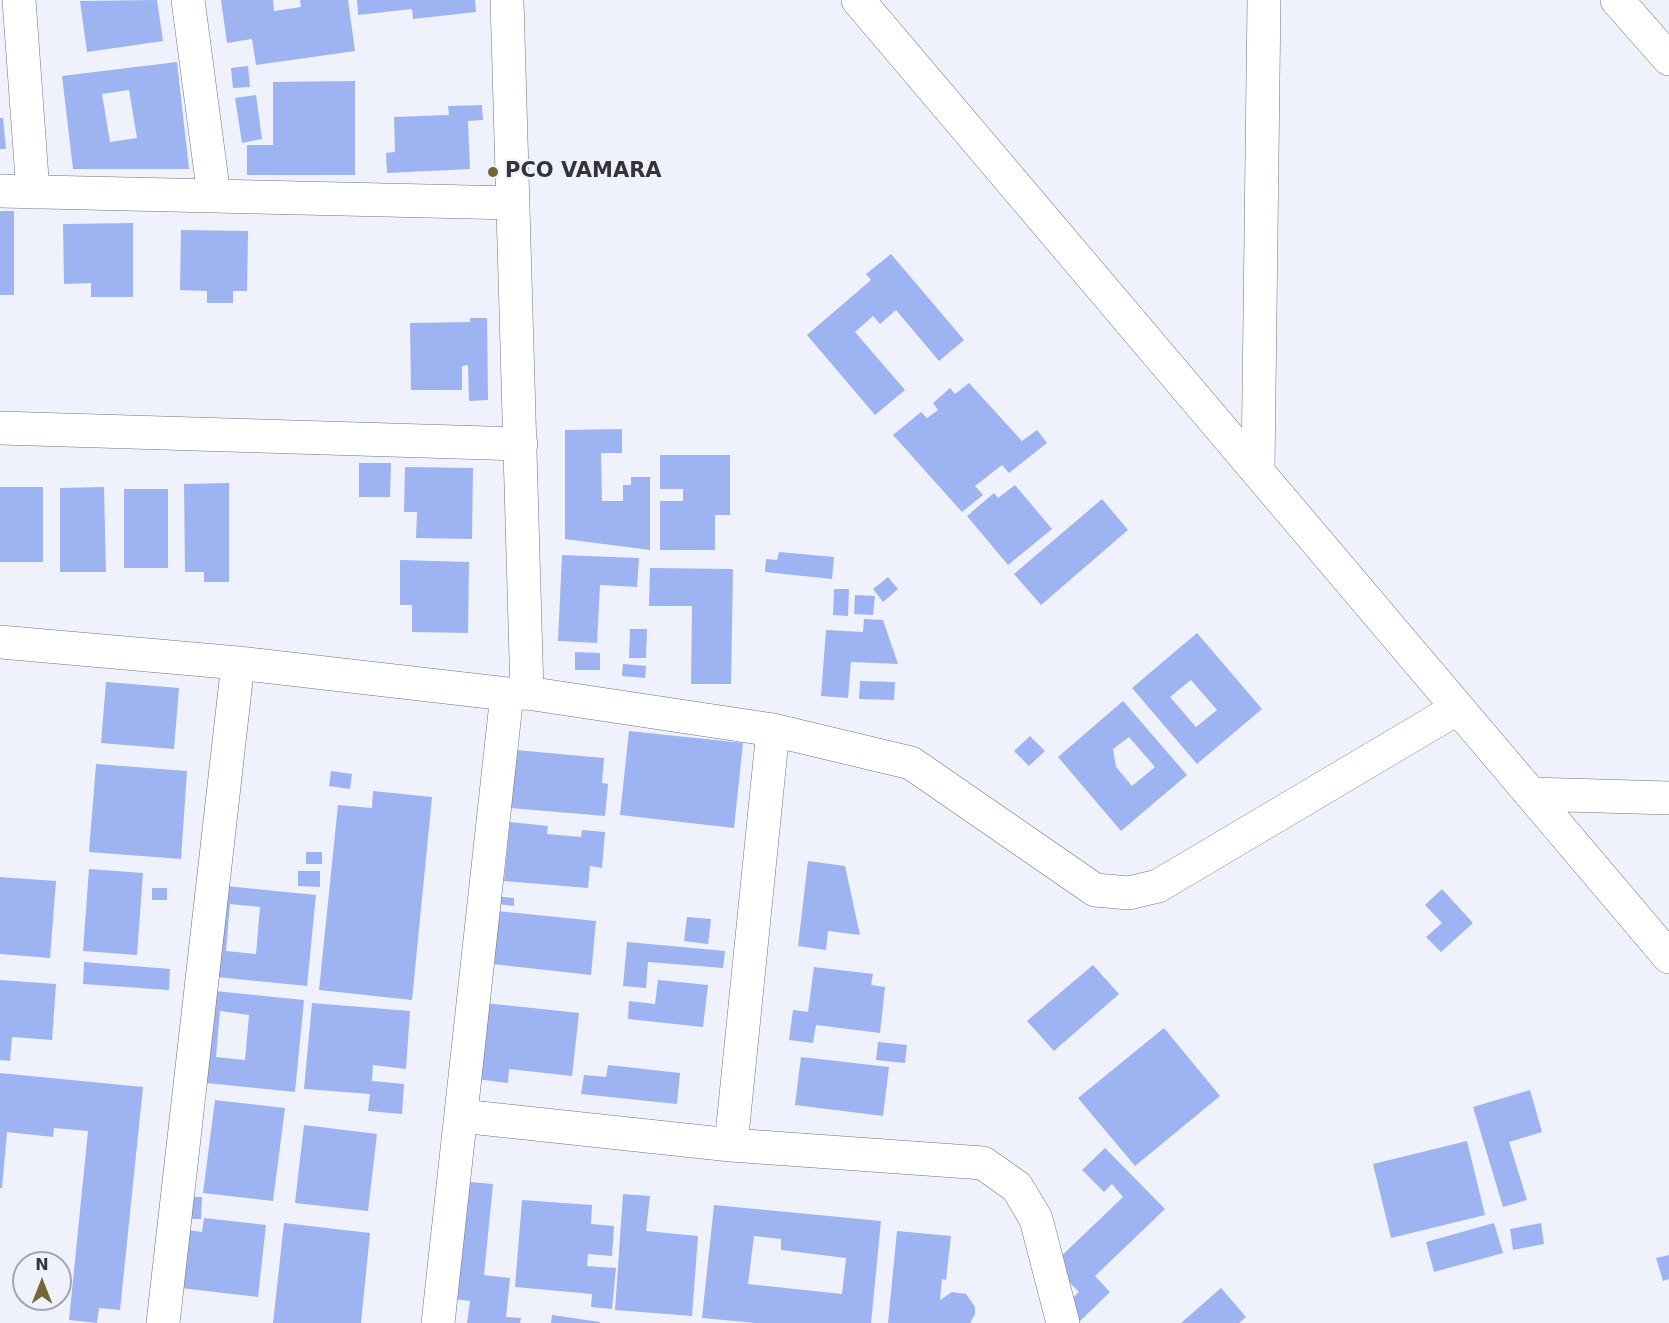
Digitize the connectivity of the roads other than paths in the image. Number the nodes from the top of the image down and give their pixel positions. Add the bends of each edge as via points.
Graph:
1 (19, 0) edge
2 (188, 0) edge
3 (507, 0) edge
4 (858, 0) edge
5 (1264, 0) edge
6 (1617, 0) edge
7 (1669, 59) edge
8 (0, 191) edge
9 (33, 192) junction
10 (214, 196) junction
11 (513, 203) junction
12 (0, 428) edge
13 (521, 444) junction
14 (1258, 470) junction
15 (0, 642) edge
16 (238, 663) junction
17 (517, 693) junction
18 (1458, 708) junction
19 (773, 730) junction
20 (1531, 794) junction
21 (1669, 798) edge
22 (1669, 957) edge
23 (461, 1116) junction
24 (731, 1145) junction
25 (163, 1323) edge
26 (438, 1323) edge
27 (1063, 1323) edge

1 - 9 street
2 - 10 street
3 - 11 street
4 - 14 street
5 - 14 street
6 - 7 street
8 - 9 street
9 - 10 street
10 - 11 street
11 - 13 street
12 - 13 street
13 - 17 street
14 - 18 street
15 - 16 street
16 - 17 street
16 - 25 street
17 - 19 street
17 - 23 street
18 - 19 street via 1158,886 1129,893 1095,890 911,763
18 - 20 street
19 - 24 street
20 - 21 street
20 - 22 street
23 - 24 street
23 - 26 street
24 - 27 street via 983,1162 1017,1187 1036,1219

